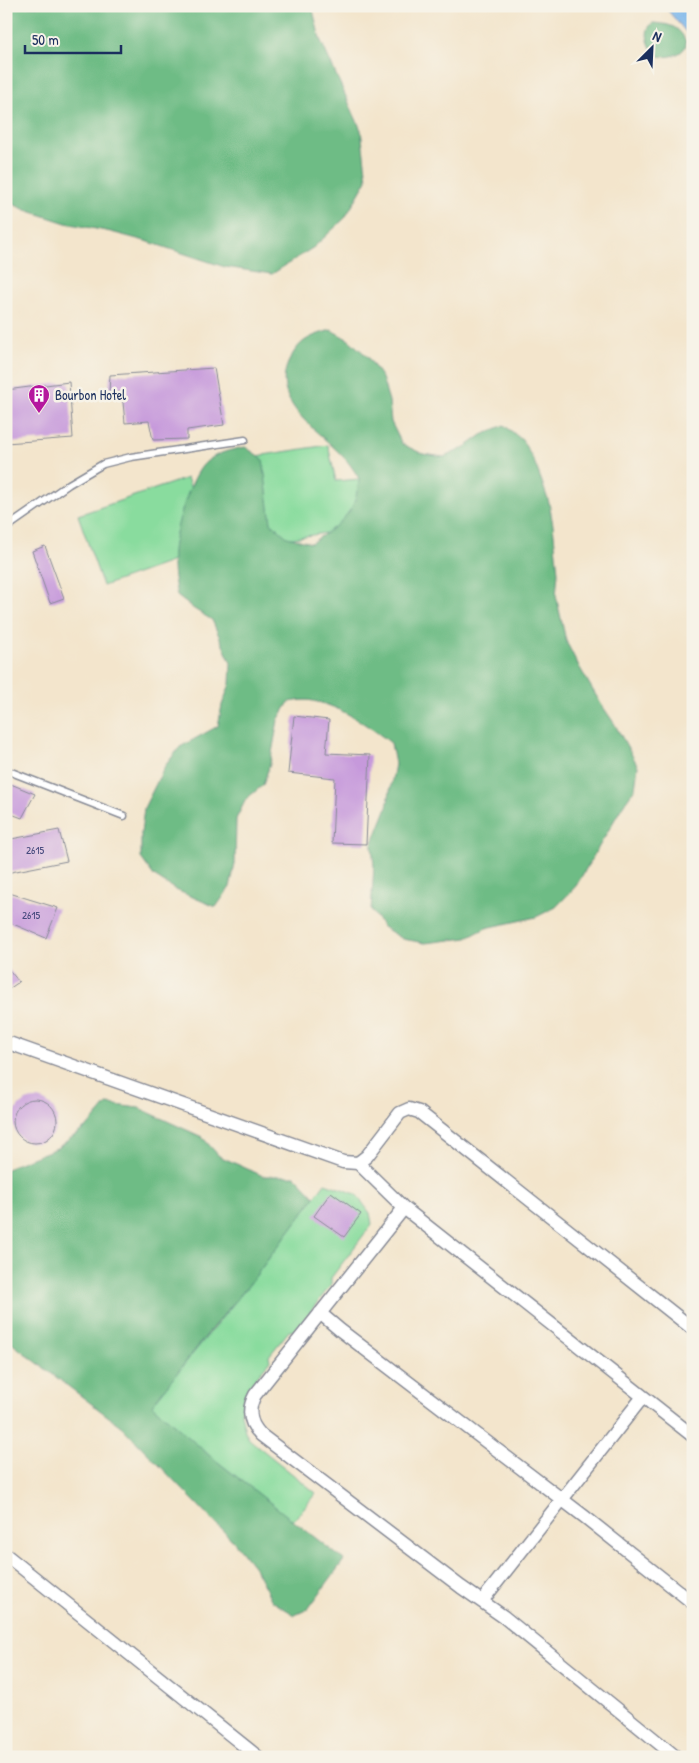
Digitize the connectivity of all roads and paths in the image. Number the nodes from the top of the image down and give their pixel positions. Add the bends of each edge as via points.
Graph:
1 (245, 440) dead end
2 (6, 528) edge
3 (6, 770) edge
4 (124, 816) dead end
5 (6, 1042) edge
6 (358, 1163) junction
7 (404, 1208) junction
8 (320, 1313) junction
9 (693, 1329) edge
10 (642, 1398) junction
11 (693, 1436) edge
12 (562, 1500) junction
13 (6, 1555) edge
14 (482, 1601) junction
15 (693, 1603) edge
16 (258, 1757) edge
17 (676, 1757) edge

1 - 2 lane via 103,464
3 - 4 lane
5 - 6 street via 328,1157
6 - 7 street
6 - 9 street via 400,1113 409,1109 419,1112
7 - 8 street
7 - 10 street
8 - 12 street
8 - 14 street via 255,1395 250,1409 252,1423 260,1435
10 - 11 street
10 - 12 street
12 - 14 street
12 - 15 street
13 - 16 street
14 - 17 street

